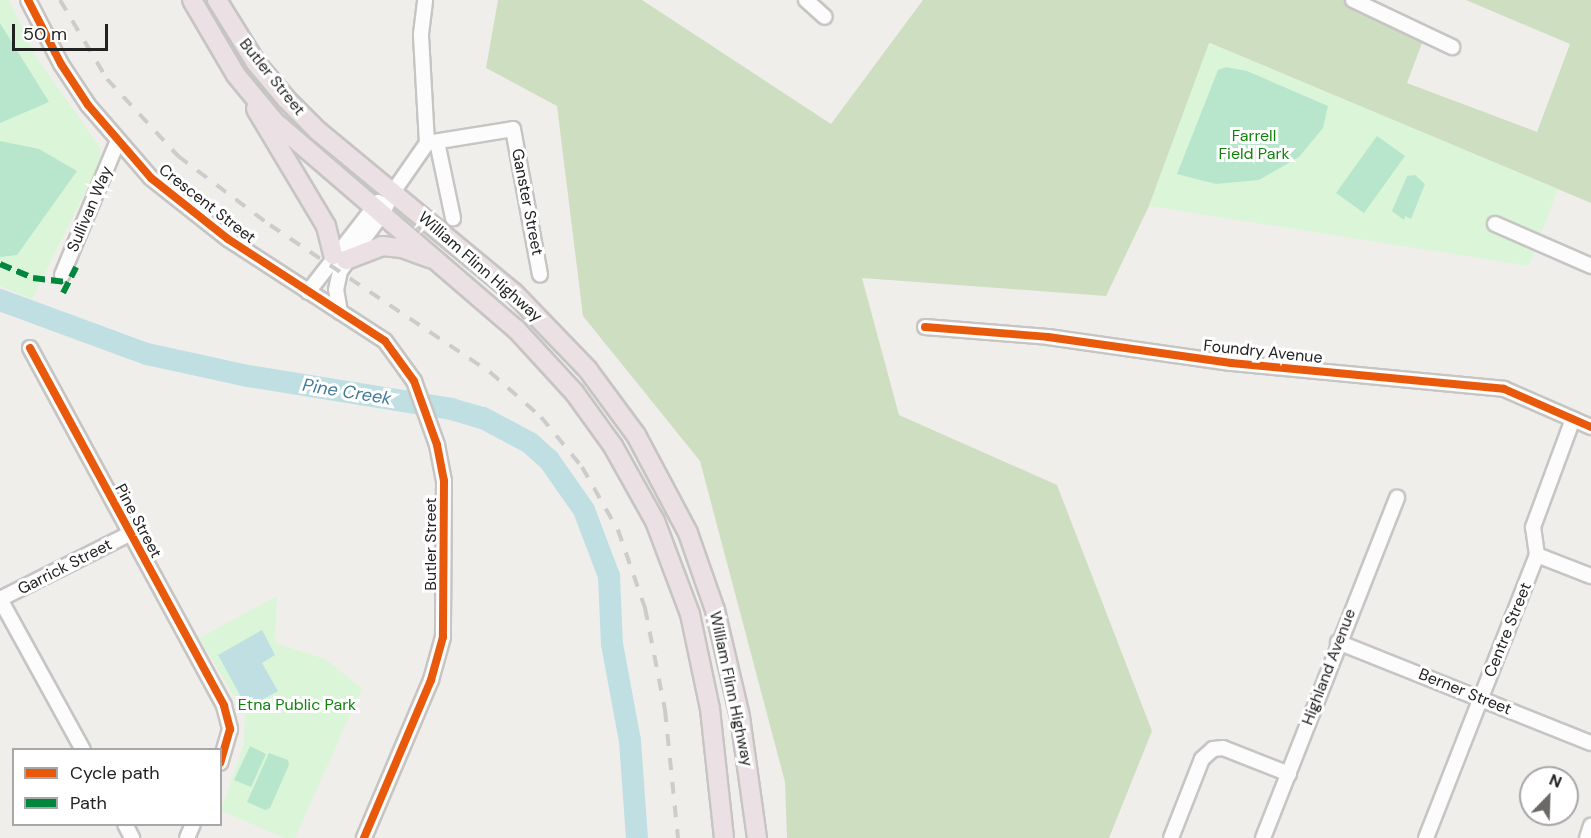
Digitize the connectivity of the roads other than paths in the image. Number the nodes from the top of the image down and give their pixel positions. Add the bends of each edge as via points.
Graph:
1 (28, 0) edge
2 (192, 0) edge
3 (217, 0) edge
4 (425, 0) edge
5 (806, 0) edge
6 (1353, 0) edge
7 (825, 17) dead end
8 (1452, 47) dead end
9 (246, 88) junction
10 (117, 143) junction
11 (432, 143) junction
12 (393, 192) junction
13 (378, 209) junction
14 (453, 218) dead end
15 (1495, 224) dead end
16 (339, 257) junction
17 (1591, 266) edge
18 (450, 269) junction
19 (62, 275) dead end
20 (540, 275) dead end
21 (308, 292) junction
22 (340, 312) junction
23 (925, 327) dead end
24 (30, 348) dead end
25 (1574, 419) junction
26 (1591, 427) edge
27 (1397, 497) dead end
28 (129, 534) junction
29 (1537, 555) junction
30 (1591, 576) edge
31 (0, 599) edge
32 (1338, 642) junction
33 (1481, 698) junction
34 (1591, 743) edge
35 (82, 748) edge
36 (222, 756) edge
37 (1288, 774) junction
38 (1591, 826) edge
39 (364, 838) edge
40 (724, 838) edge
41 (757, 838) edge
42 (1171, 838) edge
43 (1263, 838) edge
44 (1426, 838) edge
45 (1587, 838) edge

1 - 10 street, Crescent Street via 61,64
2 - 9 highway, Butler Street
3 - 12 highway, Butler Street via 256,63 286,99
4 - 11 street via 422,34
5 - 7 street
6 - 8 street
9 - 13 highway, Butler Street via 293,139
9 - 16 highway via 268,134 326,226
10 - 19 street, Sullivan Way
10 - 21 street, Crescent Street via 178,201
11 - 12 street
11 - 14 street
11 - 20 street, Ganster Street via 513,129
12 - 13 street
12 - 41 highway, William Flinn Highway via 542,320 604,391 650,459 688,533 720,627 740,717
13 - 16 street
13 - 18 highway, William Flinn Highway
15 - 17 street
16 - 18 highway via 394,247 424,255
16 - 21 street
16 - 22 street via 336,285
18 - 40 highway, William Flinn Highway via 516,329 574,392 622,460 655,521 696,638 710,709
21 - 22 street, Butler Street
22 - 39 street, Butler Street via 392,348 414,381 442,466 446,506 442,646
23 - 25 street, Foundry Avenue via 1048,337 1231,363 1504,389
24 - 28 street, Pine Street
25 - 26 street, Foundry Avenue
25 - 29 street, Centre Street via 1533,527
27 - 32 street, Highland Avenue
28 - 31 street, Garrick Street
28 - 36 street, Pine Street via 224,706 230,729
29 - 30 street
29 - 33 street, Centre Street
31 - 35 street
32 - 33 street, Berner Street
32 - 37 street, Highland Avenue
33 - 34 street, Berner Street
33 - 44 street, Centre Street
37 - 42 street via 1223,748 1213,749 1202,759
37 - 43 street, Highland Avenue
38 - 45 street

